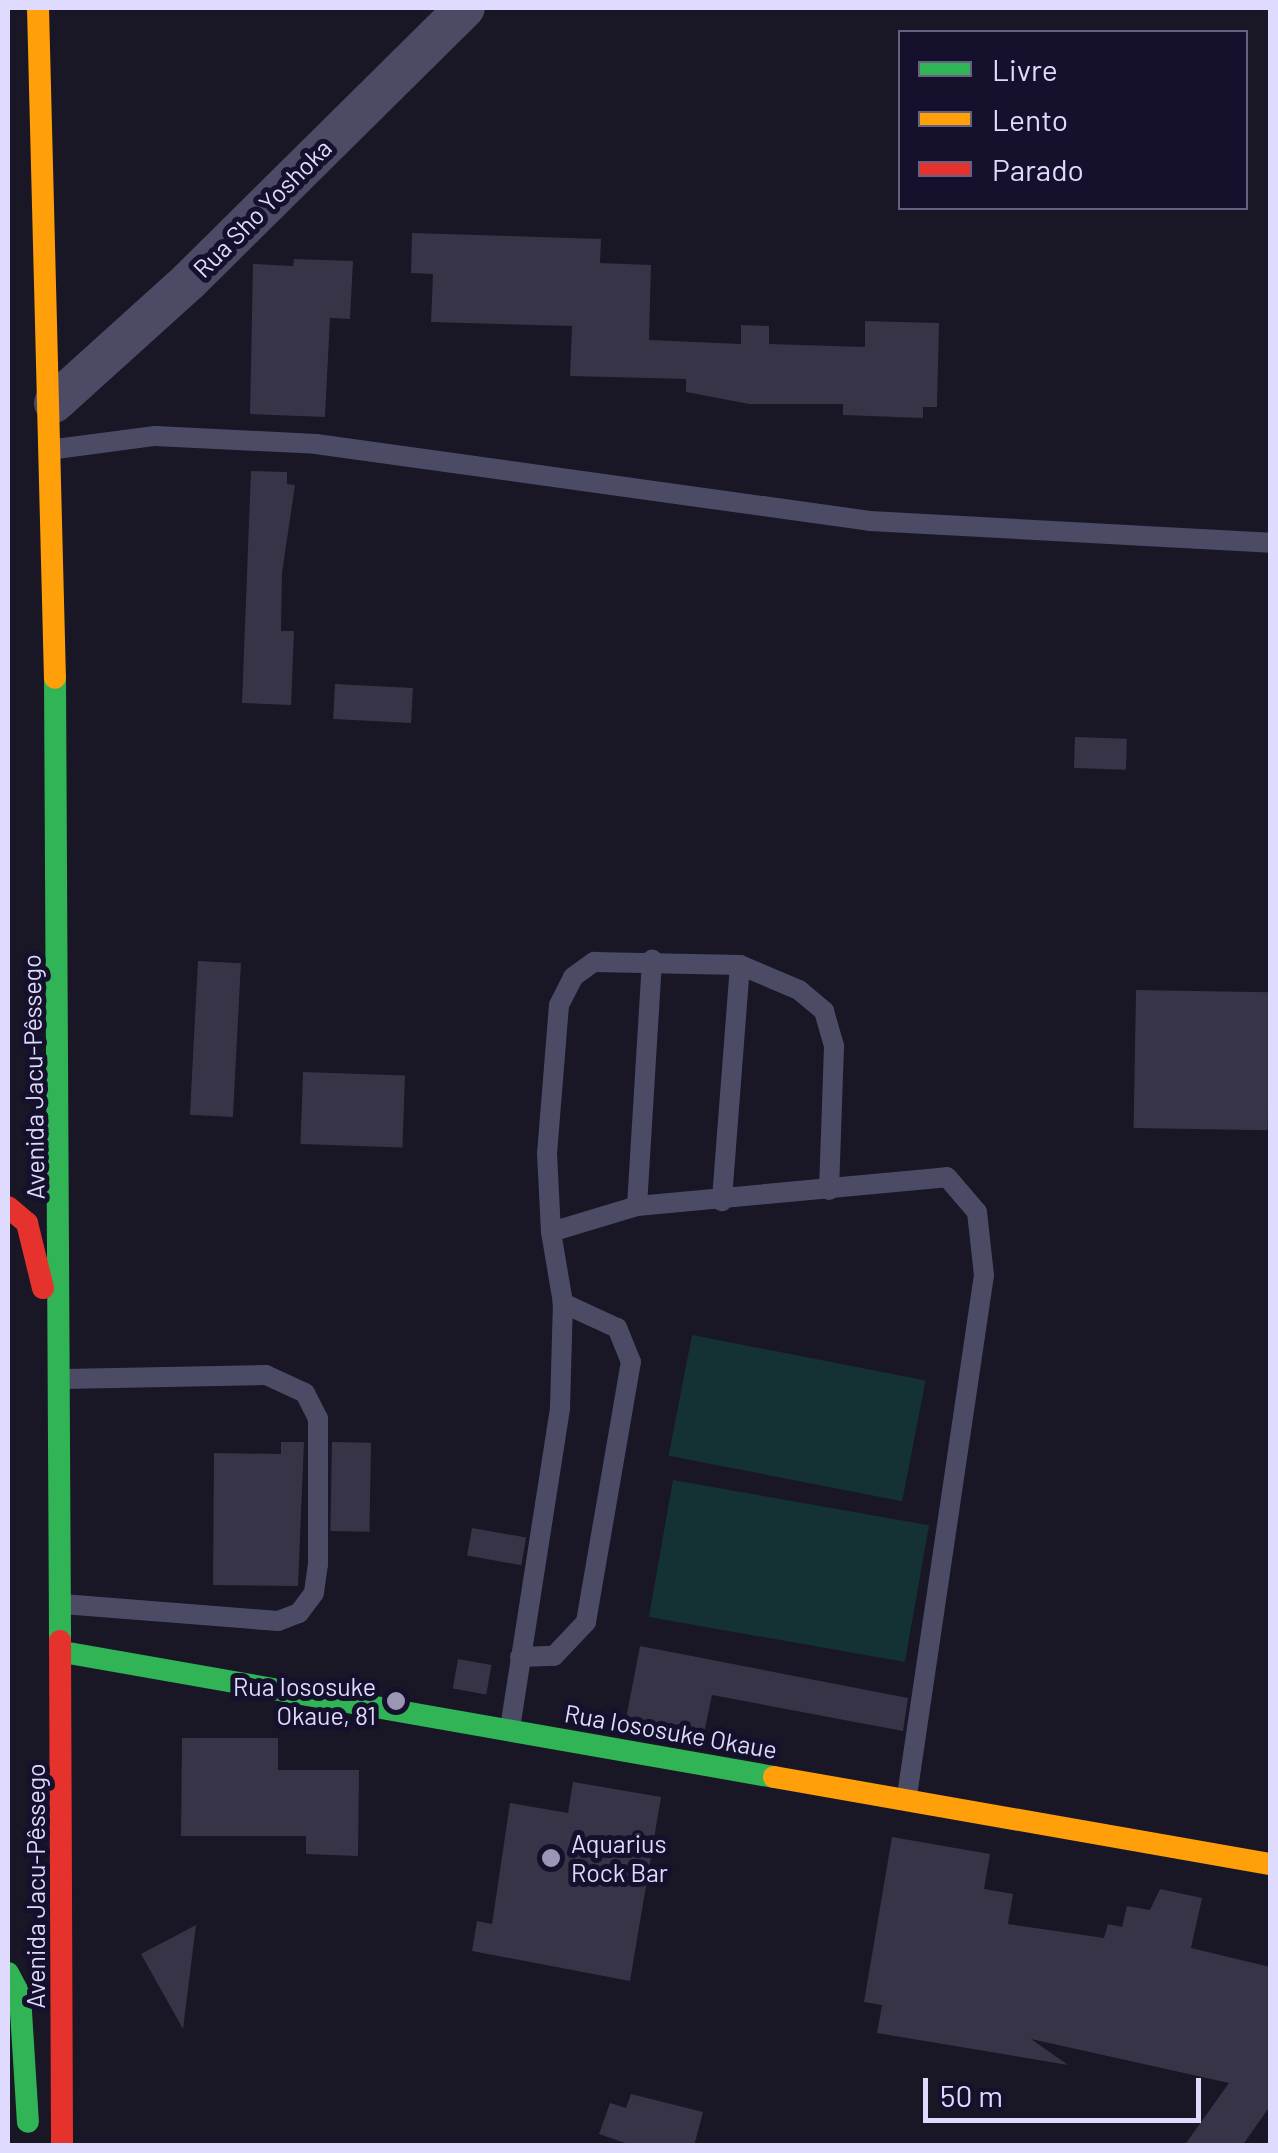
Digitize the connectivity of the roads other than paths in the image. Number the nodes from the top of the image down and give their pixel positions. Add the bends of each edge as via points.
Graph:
1 (38, 8) edge
2 (465, 8) edge
3 (54, 403) junction
4 (54, 449) junction
5 (1270, 542) edge
6 (652, 960) junction
7 (740, 965) junction
8 (61, 1142) junction
9 (32, 1171) dead end
10 (829, 1190) junction
11 (722, 1202) junction
12 (8, 1206) edge
13 (638, 1206) junction
14 (551, 1232) junction
15 (562, 1303) junction
16 (63, 1380) junction
17 (63, 1604) junction
18 (63, 1652) junction
19 (520, 1657) junction
20 (510, 1730) junction
21 (906, 1801) junction
22 (1270, 1864) edge
23 (8, 1973) edge
24 (29, 2146) edge
25 (62, 2146) edge

1 - 3 main road, Avenida Jacu-Pêssego
2 - 3 street, Rua Sho Yoshoka via 190,281
3 - 4 main road, Avenida Jacu-Pêssego
4 - 5 lane via 155,436 316,444 870,521
4 - 8 main road, Avenida Jacu-Pêssego
6 - 7 lane
6 - 13 lane
6 - 14 lane via 594,962 573,977 558,1005 547,1154
7 - 10 lane via 799,990 824,1012 834,1047
7 - 11 lane
8 - 9 main road
8 - 16 main road, Avenida Jacu-Pêssego
10 - 11 lane
10 - 21 lane via 947,1177 971,1200 983,1244
11 - 13 lane
12 - 16 main road via 32,1236
13 - 14 lane
14 - 15 lane
15 - 19 lane via 560,1408
15 - 19 lane via 617,1328 631,1362 586,1622 554,1656
16 - 17 main road, Avenida Jacu-Pêssego
16 - 17 lane via 266,1376 305,1393 318,1418 318,1564 314,1593 299,1613 278,1621
17 - 18 main road, Avenida Jacu-Pêssego
18 - 20 main road, Rua Iososuke Okaue
18 - 25 main road, Avenida Jacu-Pêssego
19 - 20 lane
20 - 21 main road, Rua Iososuke Okaue
21 - 22 main road, Rua Iososuke Okaue
23 - 24 main road via 20,1996

